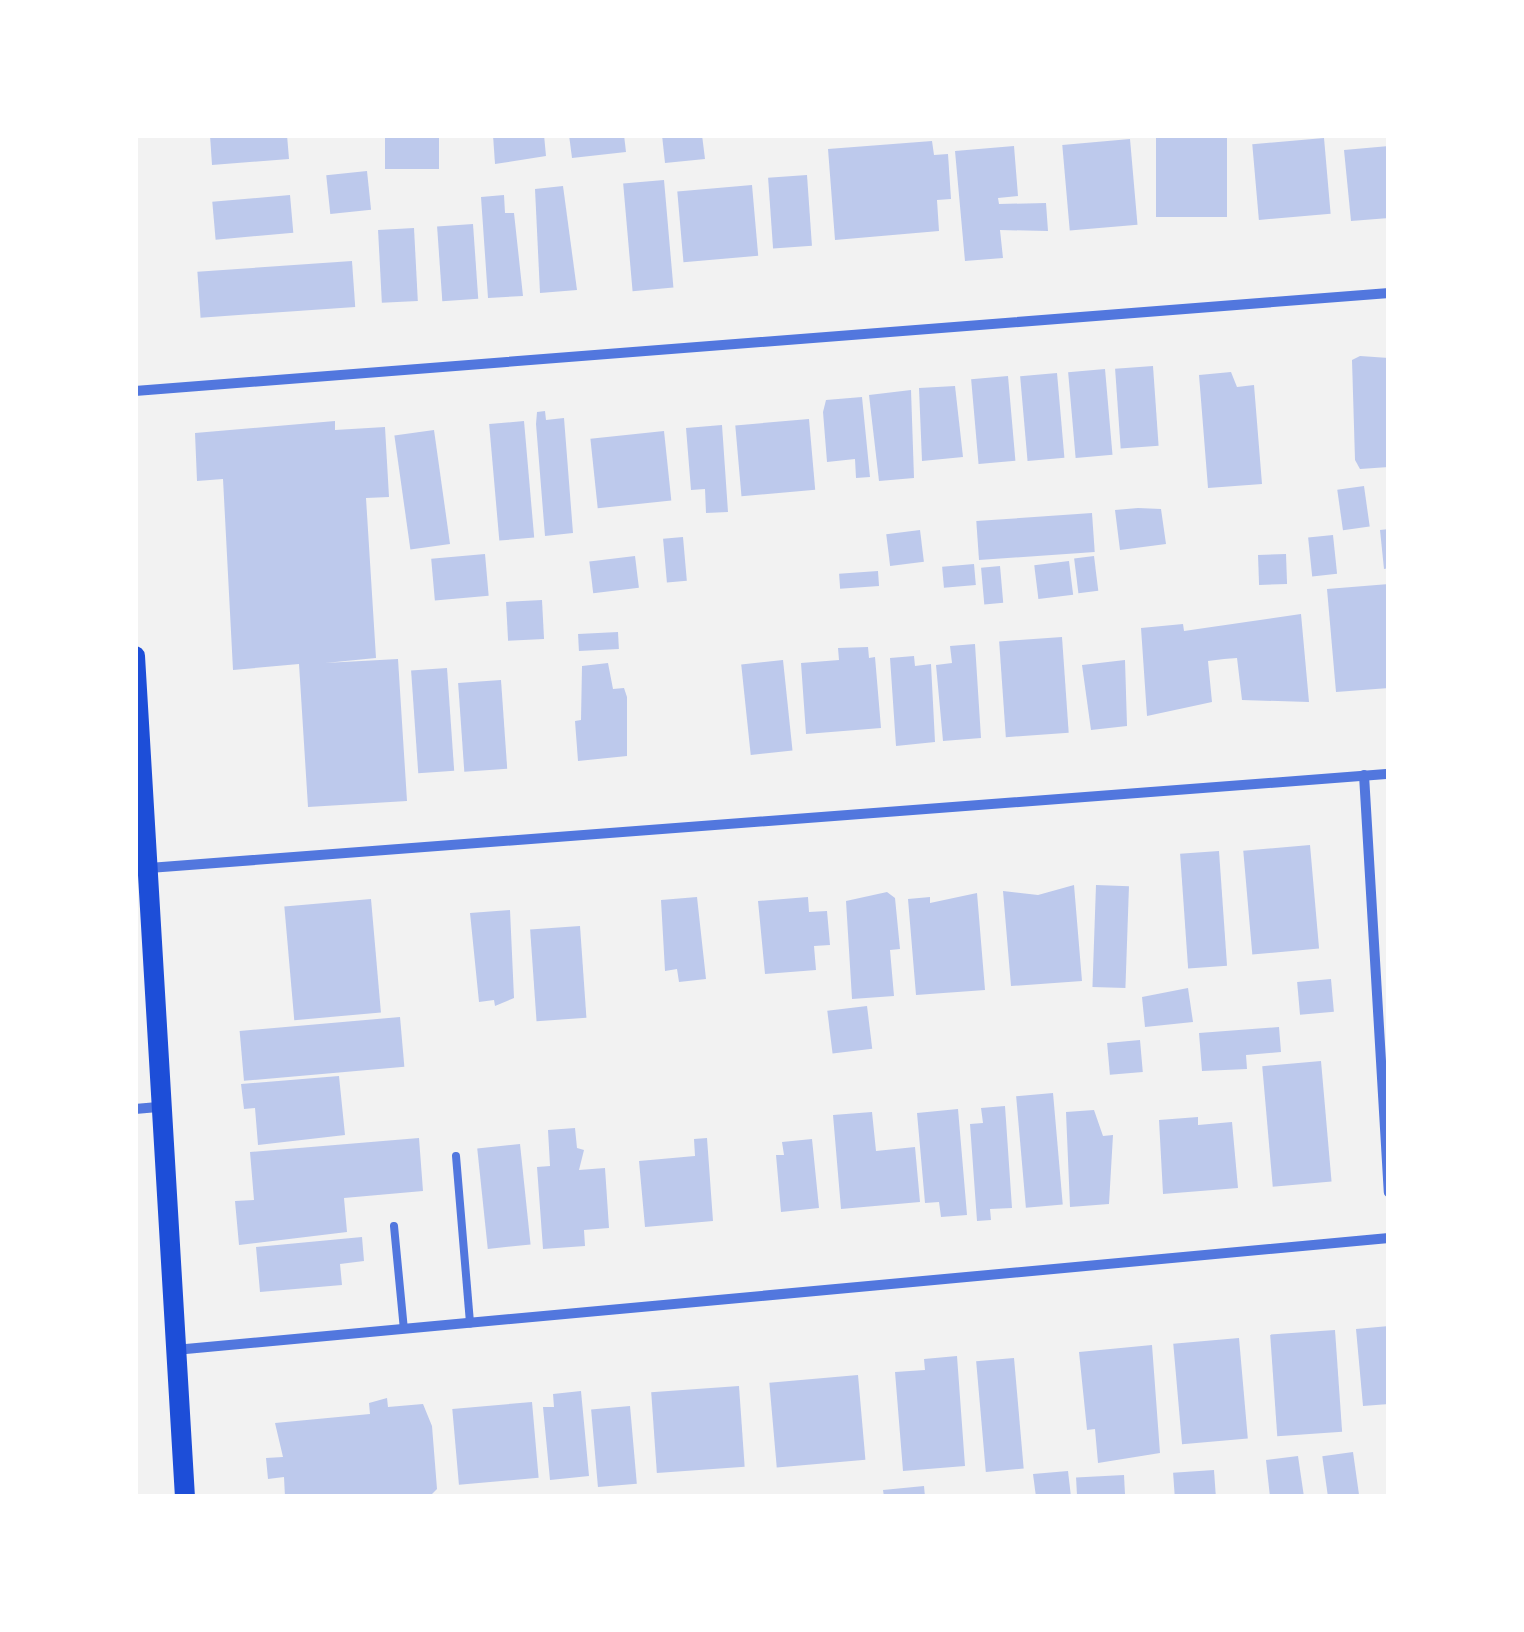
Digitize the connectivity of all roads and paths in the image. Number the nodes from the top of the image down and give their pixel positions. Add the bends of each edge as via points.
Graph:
1 (1389, 293) edge
2 (135, 391) edge
3 (135, 656) edge
4 (1389, 774) edge
5 (1364, 776) junction
6 (148, 868) junction
7 (158, 1107) junction
8 (135, 1109) edge
9 (456, 1156) dead end
10 (1389, 1192) edge
11 (394, 1226) dead end
12 (1389, 1238) edge
13 (470, 1322) junction
14 (404, 1329) junction
15 (175, 1350) junction
16 (185, 1497) edge

1 - 2 street
3 - 6 main road
4 - 5 street
5 - 6 street
5 - 10 street
6 - 7 main road
7 - 8 street
7 - 15 main road
9 - 13 lane
11 - 14 lane
12 - 13 street
13 - 14 street
14 - 15 street
15 - 16 main road

